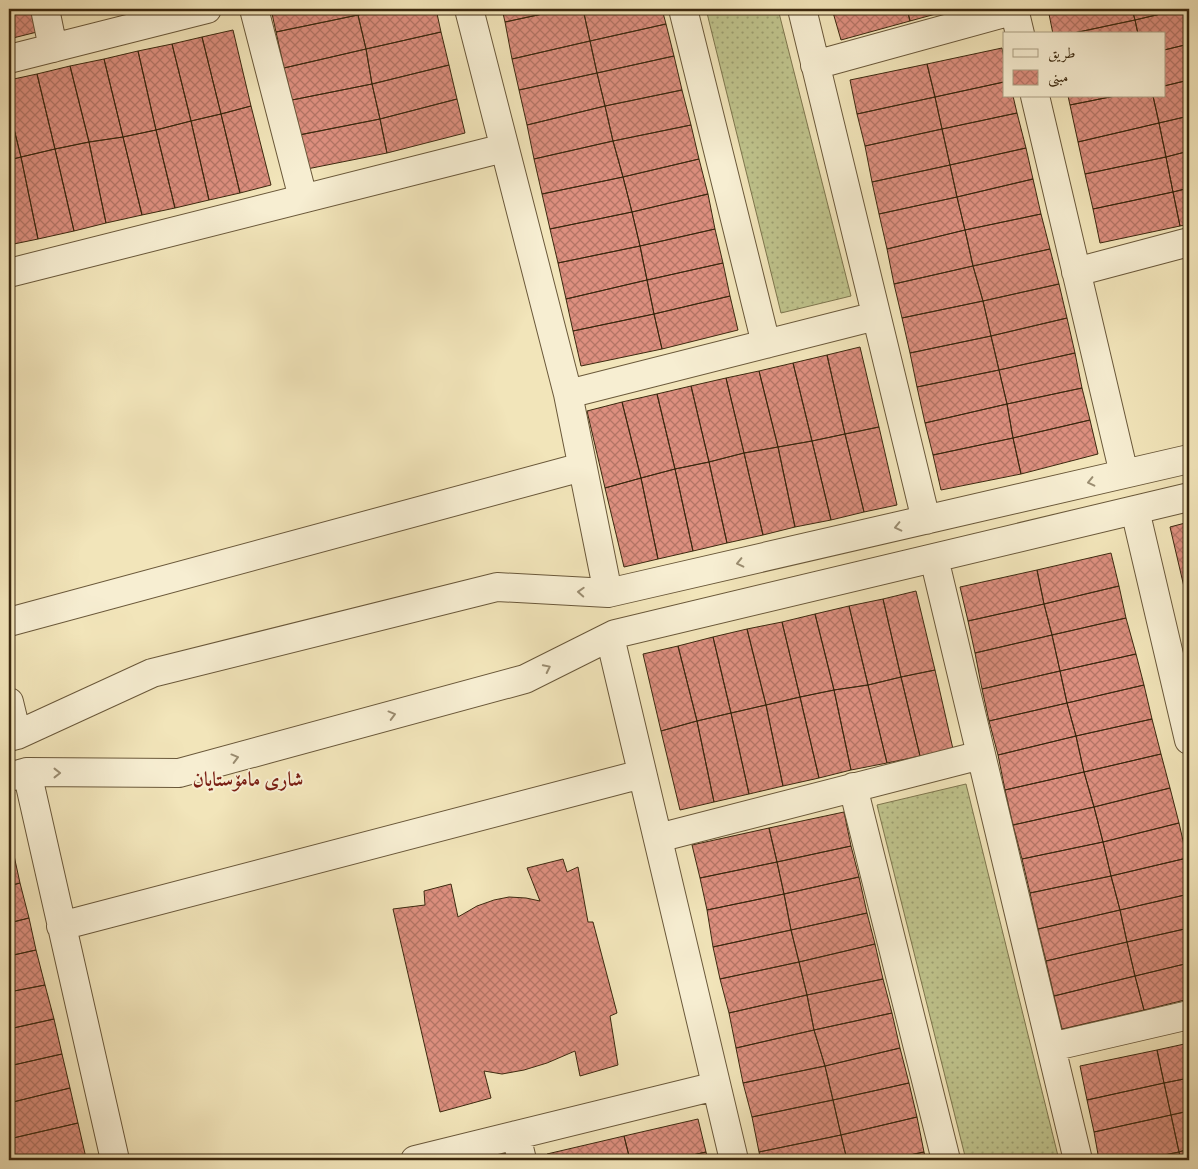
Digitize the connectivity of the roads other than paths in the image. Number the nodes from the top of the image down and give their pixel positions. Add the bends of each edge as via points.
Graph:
1 (45, 9) edge
2 (207, 9) edge
3 (254, 9) edge
4 (469, 9) edge
5 (683, 9) edge
6 (802, 9) edge
7 (1016, 17) edge
8 (53, 48) junction
9 (9, 59) edge
10 (815, 65) junction
11 (1035, 98) edge
12 (504, 148) junction
13 (303, 198) junction
14 (1189, 242) edge
15 (1076, 272) junction
16 (9, 273) edge
17 (876, 316) junction
18 (766, 344) junction
19 (568, 394) junction
20 (1189, 458) edge
21 (582, 467) junction
22 (1124, 474) junction
23 (1028, 497) junction
24 (1189, 497) edge
25 (1135, 510) junction
26 (926, 520) junction
27 (1037, 533) junction
28 (934, 558) junction
29 (608, 593) junction
30 (9, 622) edge
31 (610, 637) junction
32 (9, 702) edge
33 (1186, 713) edge
34 (13, 736) edge
35 (1189, 740) edge
36 (981, 754) junction
37 (642, 774) junction
38 (18, 775) edge
39 (853, 787) junction
40 (658, 838) junction
41 (61, 926) junction
42 (1189, 1015) edge
43 (1051, 1047) junction
44 (716, 1086) junction
45 (519, 1148) edge
46 (115, 1160) edge
47 (415, 1160) edge
48 (734, 1160) edge
49 (946, 1160) edge
50 (1078, 1160) edge

1 - 8 street
2 - 8 street
3 - 13 street
4 - 12 street
5 - 18 street
6 - 10 street
7 - 10 street
8 - 9 street
10 - 17 street
11 - 15 street
12 - 13 street
12 - 19 street
13 - 16 street
14 - 15 street
15 - 22 street
17 - 18 street
17 - 26 street
18 - 19 street
19 - 21 street
20 - 22 street
21 - 29 street
21 - 30 street
22 -> 23 street
23 - 26 street
23 - 27 street
24 - 25 street
25 - 27 street
25 - 33 street
26 -> 29 street
27 - 28 street
28 - 31 street
28 - 36 street
29 -> 34 street via 497,587 152,673
31 - 37 street
38 -> 31 street via 179,773 525,679
32 - 34 street
33 - 35 street
36 - 39 street
36 - 43 street
37 - 40 street
37 - 41 street
38 - 41 street
39 - 40 street
39 - 49 street
40 - 44 street
41 - 46 street
42 - 43 street
43 - 50 street
44 - 45 street
44 - 48 street
45 - 47 street

